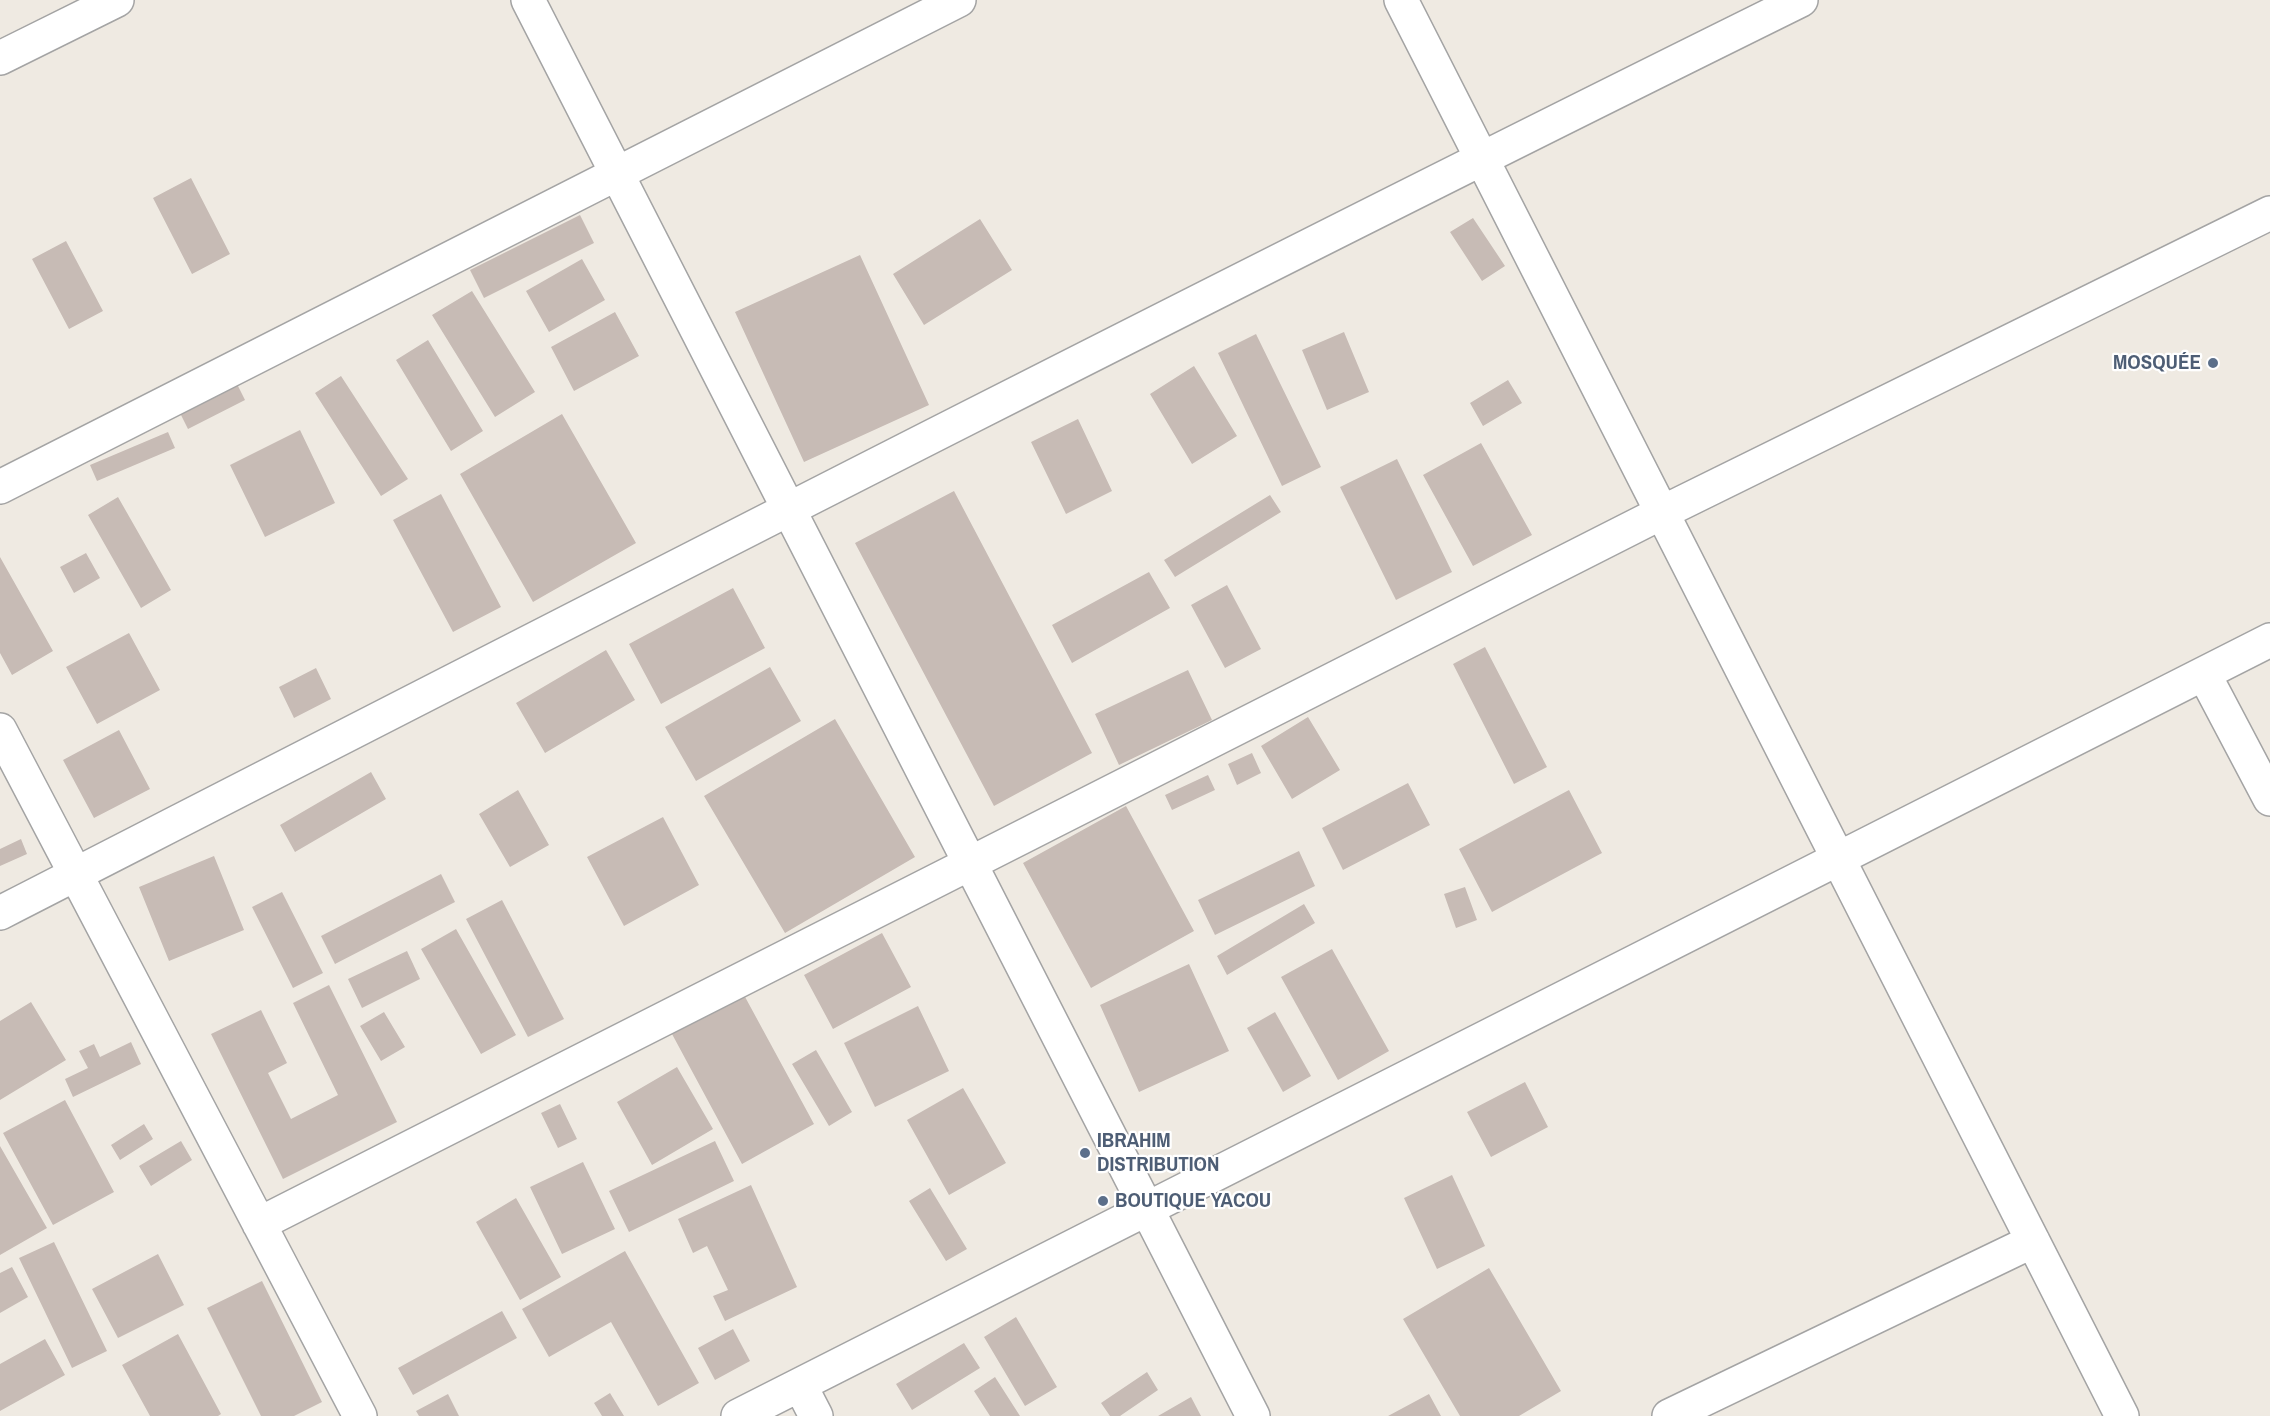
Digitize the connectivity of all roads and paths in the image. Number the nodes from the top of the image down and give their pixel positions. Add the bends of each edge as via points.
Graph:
1 (117, 0) edge
2 (528, 0) edge
3 (959, 0) edge
4 (1401, 0) edge
5 (1801, 0) edge
6 (0, 58) edge
7 (1481, 158) junction
8 (617, 173) junction
9 (2270, 213) edge
10 (0, 487) edge
11 (789, 509) junction
12 (1661, 513) junction
13 (2270, 640) edge
14 (2204, 674) junction
15 (0, 730) edge
16 (2270, 799) edge
17 (1838, 859) junction
18 (969, 862) junction
19 (76, 874) junction
20 (0, 913) edge
21 (1147, 1209) junction
22 (260, 1224) junction
23 (2032, 1241) junction
24 (800, 1384) junction
25 (1685, 1412) edge
26 (360, 1416) edge
27 (738, 1416) edge
28 (816, 1416) edge
29 (1253, 1416) edge
30 (2122, 1416) edge

1 - 6 street
2 - 8 street
3 - 8 street
4 - 7 street
5 - 7 street
7 - 11 street
7 - 12 street
8 - 10 street
8 - 11 street
9 - 12 street
11 - 18 street
11 - 19 street
12 - 17 street
12 - 18 street
13 - 14 street
14 - 16 street
14 - 17 street
15 - 19 street
17 - 21 street
17 - 23 street
18 - 21 street
18 - 22 street
19 - 20 street
19 - 22 street
21 - 24 street
21 - 29 street
22 - 26 street
23 - 25 street
23 - 30 street
24 - 27 street
24 - 28 street

